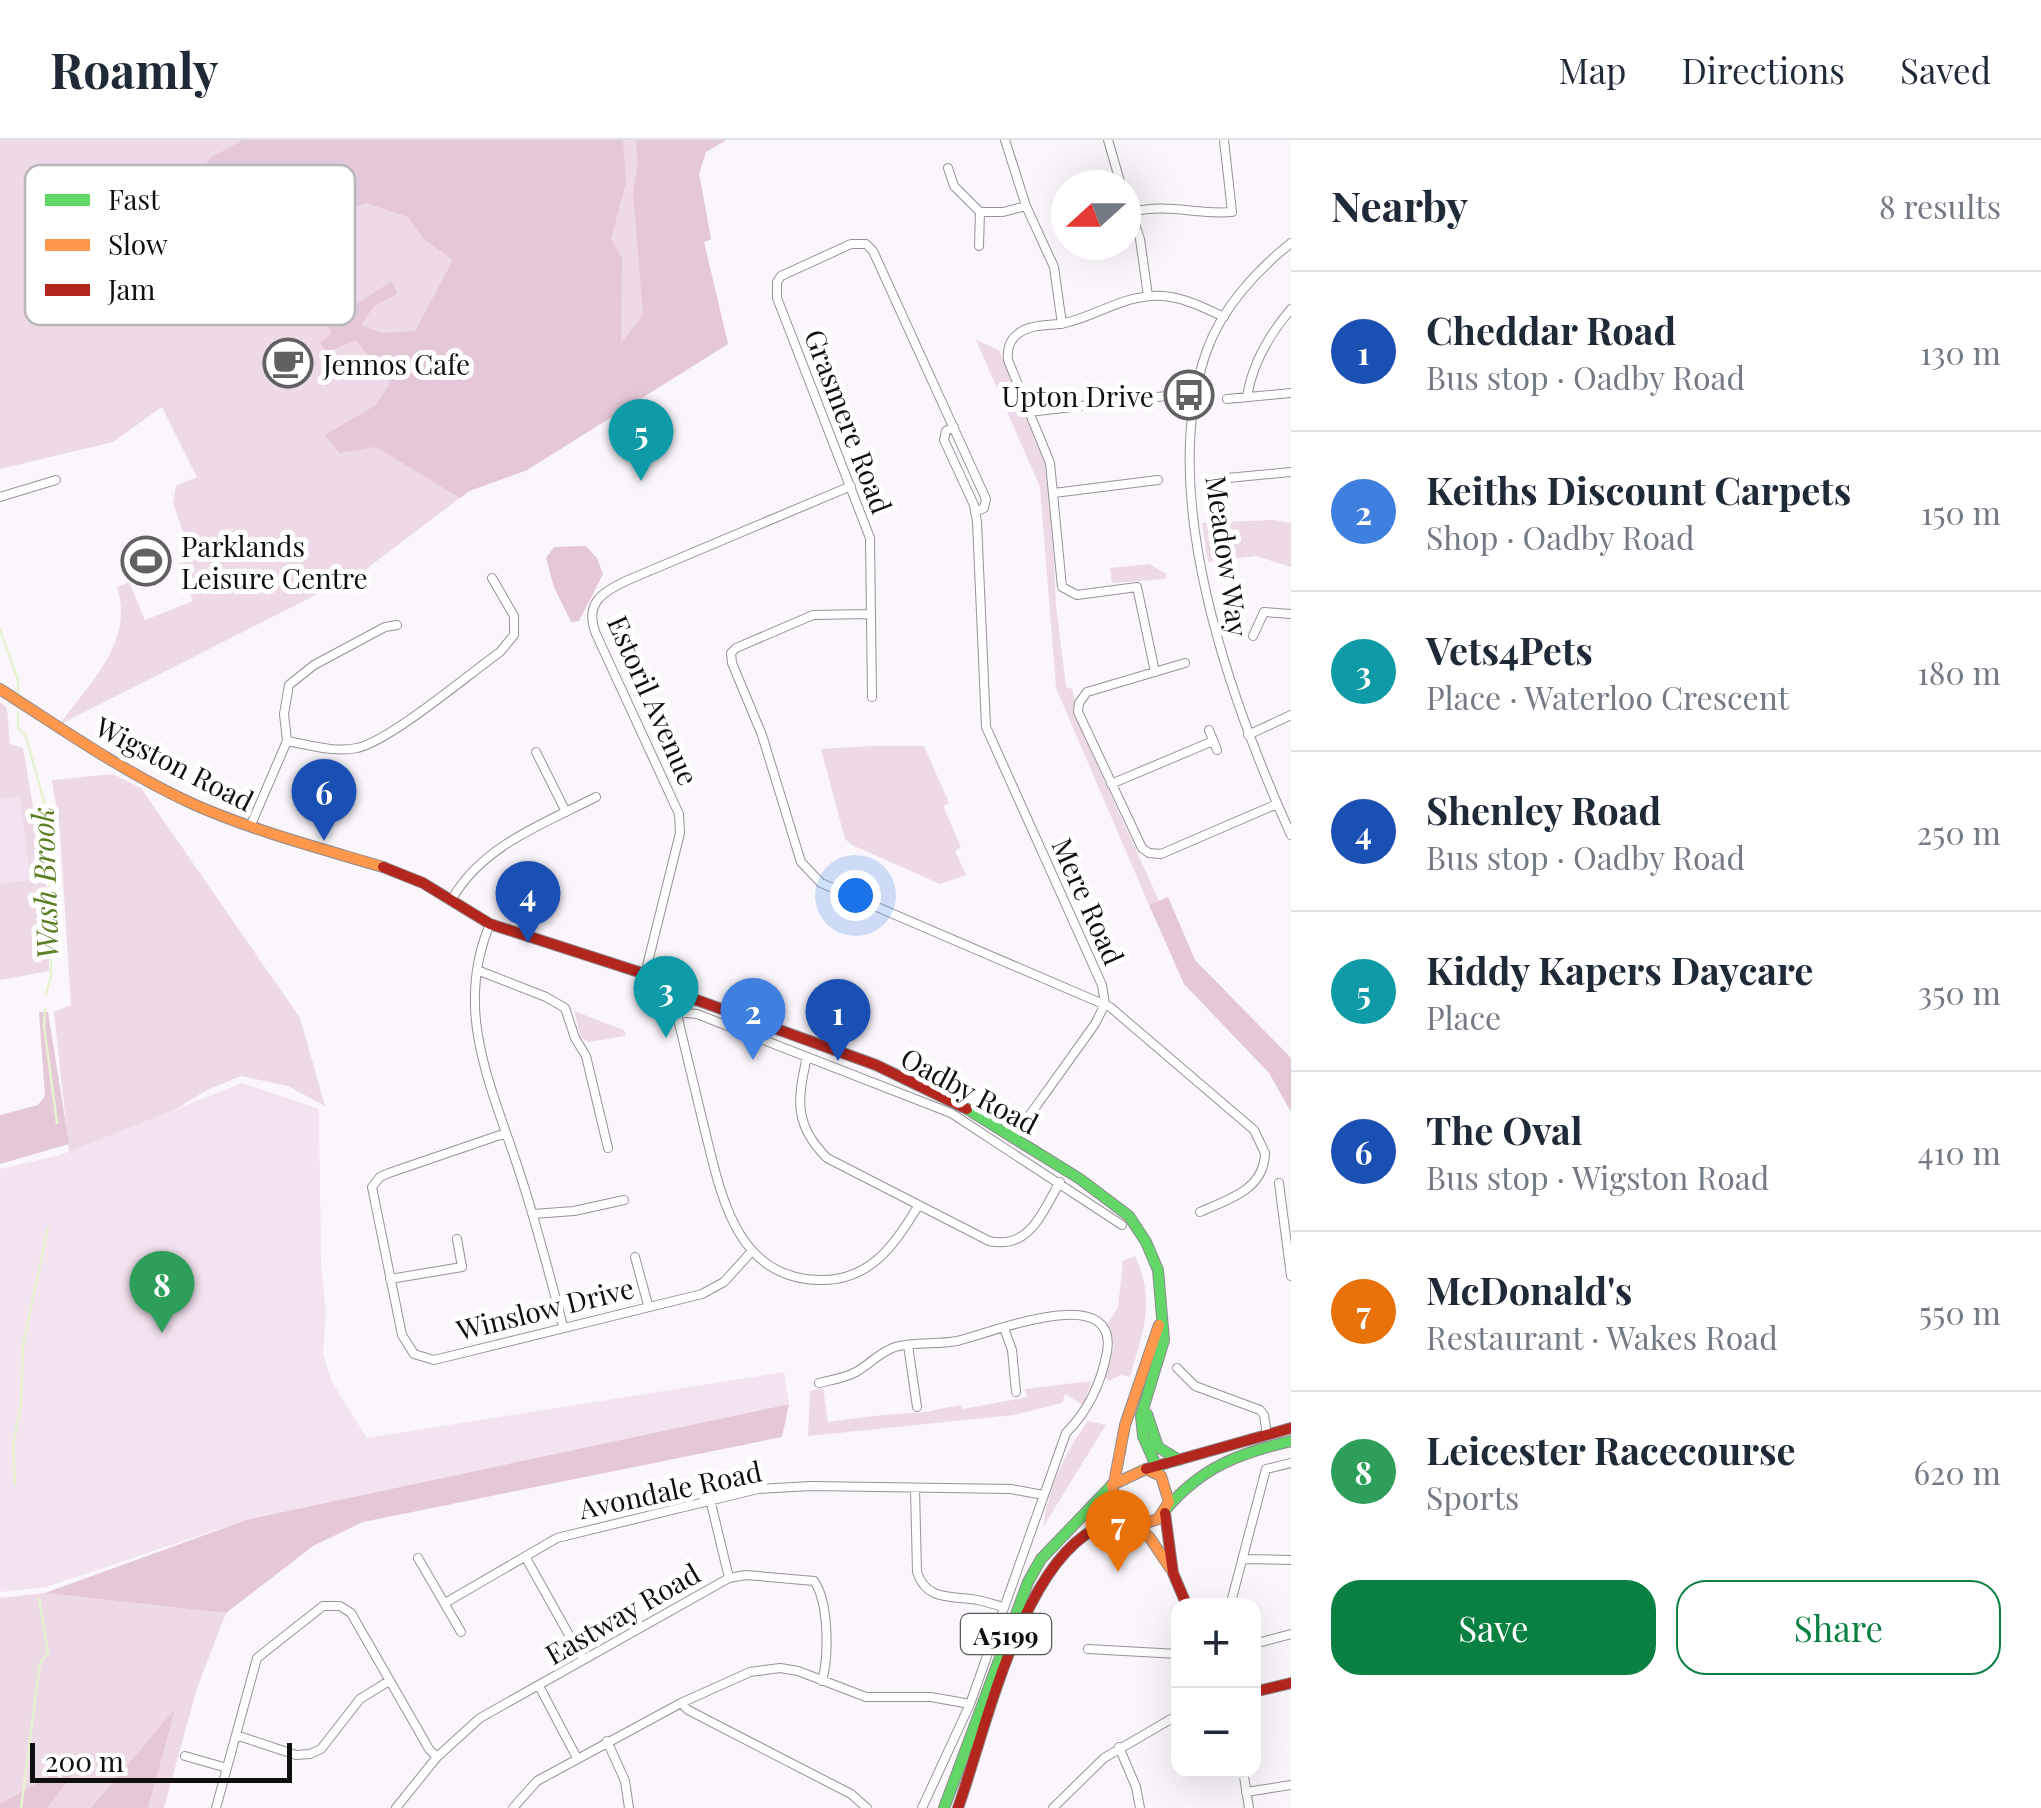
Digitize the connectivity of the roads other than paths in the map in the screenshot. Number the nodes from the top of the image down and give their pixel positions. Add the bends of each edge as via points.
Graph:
1 (1006, 140) edge
2 (1108, 140) edge
3 (1224, 140) edge
4 (948, 168) dead end
5 (1117, 170) edge
6 (1026, 206) junction
7 (1141, 210) edge
8 (980, 212) junction
9 (1232, 212) junction
10 (1233, 224) dead end
11 (1291, 243) edge
12 (1141, 245) edge
13 (980, 246) dead end
14 (777, 282) joint
15 (1148, 296) junction
16 (1291, 310) edge
17 (1224, 317) junction
18 (1062, 324) junction
19 (1291, 394) edge
20 (1166, 396) dead end
21 (1247, 397) junction
22 (1228, 399) dead end
23 (1030, 412) junction
24 (954, 427) junction
25 (1291, 472) edge
26 (56, 480) dead end
27 (1158, 480) dead end
28 (1216, 480) dead end
29 (851, 486) junction
30 (1054, 494) junction
31 (0, 497) edge
32 (975, 512) junction
33 (492, 578) dead end
34 (1257, 603) dead end
35 (1264, 612) junction
36 (870, 614) junction
37 (1291, 614) edge
38 (397, 625) dead end
39 (1253, 636) dead end
40 (1186, 662) dead end
41 (1155, 672) junction
42 (0, 690) edge
43 (872, 697) dead end
44 (1291, 716) edge
45 (1209, 730) dead end
46 (1248, 735) junction
47 (1213, 740) junction
48 (288, 742) junction
49 (1217, 750) dead end
50 (536, 752) dead end
51 (1111, 784) junction
52 (596, 797) dead end
53 (1277, 804) junction
54 (566, 812) junction
55 (250, 827) junction
56 (1291, 835) edge
57 (452, 899) junction
58 (490, 924) junction
59 (477, 970) junction
60 (645, 974) junction
61 (680, 994) junction
62 (1105, 1004) junction
63 (677, 1012) junction
64 (806, 1057) junction
65 (506, 1133) junction
66 (604, 1134) junction
67 (593, 1136) dead end
68 (1014, 1137) junction
69 (608, 1148) dead end
70 (1060, 1182) junction
71 (1279, 1184) dead end
72 (1280, 1198) junction
73 (1266, 1199) dead end
74 (624, 1200) dead end
75 (918, 1206) junction
76 (1200, 1212) dead end
77 (533, 1214) junction
78 (1122, 1225) dead end
79 (457, 1239) dead end
80 (752, 1251) junction
81 (635, 1257) dead end
82 (1291, 1273) edge
83 (390, 1280) junction
84 (648, 1305) junction
85 (1161, 1320) junction
86 (563, 1326) junction
87 (1004, 1328) junction
88 (908, 1344) junction
89 (1178, 1368) dead end
90 (819, 1383) dead end
91 (1016, 1392) dead end
92 (1144, 1403) junction
93 (917, 1408) dead end
94 (1054, 1426) dead end
95 (1291, 1428) edge
96 (1066, 1433) junction
97 (1267, 1434) junction
98 (1291, 1441) edge
99 (1179, 1460) junction
100 (1291, 1463) edge
101 (1154, 1470) junction
102 (1113, 1484) junction
103 (914, 1488) junction
104 (1043, 1495) junction
105 (710, 1499) junction
106 (1166, 1511) junction
107 (1135, 1525) junction
108 (418, 1558) dead end
109 (526, 1558) junction
110 (1242, 1560) junction
111 (1291, 1560) edge
112 (1173, 1573) junction
113 (729, 1578) junction
114 (1184, 1598) edge
115 (1232, 1598) edge
116 (445, 1604) junction
117 (1003, 1608) junction
118 (462, 1632) dead end
119 (1291, 1634) edge
120 (1261, 1642) edge
121 (1088, 1649) dead end
122 (1171, 1654) edge
123 (583, 1660) junction
124 (390, 1681) junction
125 (822, 1681) junction
126 (1291, 1684) edge
127 (540, 1686) junction
128 (1261, 1690) edge
129 (681, 1703) junction
130 (970, 1704) junction
131 (1171, 1719) edge
132 (236, 1735) junction
133 (607, 1741) junction
134 (1118, 1747) junction
135 (185, 1756) dead end
136 (438, 1757) junction
137 (577, 1758) junction
138 (227, 1768) junction
139 (1243, 1778) edge
140 (1291, 1785) edge
141 (1246, 1792) junction
142 (216, 1808) edge
143 (396, 1808) edge
144 (512, 1808) edge
145 (628, 1808) edge
146 (867, 1808) edge
147 (922, 1808) edge
148 (944, 1808) edge
149 (958, 1808) edge
150 (1053, 1808) edge
151 (1140, 1808) edge
152 (1249, 1808) edge

1 - 6 street
2 - 5 street
3 - 9 street
4 - 8 street
6 - 8 street
6 - 18 street via 1054,267
7 - 9 street
8 - 13 street
9 - 10 street
11 - 17 street, Meadow Way
12 - 15 street
14 - 24 street, Mere Road via 851,244 866,244
14 - 29 street, Grasmere Road via 776,298
15 - 17 street via 1184,300
15 - 18 street
16 - 21 street via 1262,352
17 - 46 street, Meadow Way via 1195,398 1192,482 1212,620
18 - 23 street via 1026,328 1007,348
19 - 21 street
20 - 23 street
21 - 22 street
23 - 30 street
24 - 32 street, Mere Road via 944,440
24 - 32 street, Mere Road via 986,499
25 - 28 street
26 - 31 street
27 - 30 street
29 - 36 street, Grasmere Road via 870,538
29 - 60 street, Estoril Avenue via 619,584 594,602 596,634 678,814 680,833
30 - 41 street via 1066,592 1138,588
32 - 62 street, Mere Road via 986,727
33 - 48 street via 514,616 514,635 500,652 359,748
34 - 35 street
35 - 37 street
35 - 39 street
36 - 43 street, Grasmere Road
36 - 62 street via 813,616 731,654 798,853 813,878
38 - 48 street via 314,664 290,685
40 - 41 street
41 - 51 street via 1087,692 1079,703
42 - 55 main road, Wigston Road via 146,779
44 - 46 street
45 - 47 street
46 - 53 street, Meadow Way
47 - 49 street
47 - 51 street
48 - 55 street
50 - 54 street
51 - 53 street via 1149,853 1161,854
52 - 54 street
53 - 56 street, Meadow Way
54 - 57 street via 488,854
55 - 57 main road, Wigston Road via 394,870
57 - 58 main road, Oadby Road
58 - 59 street
58 - 60 main road, Oadby Road
59 - 65 street via 473,1014
59 - 66 street via 565,1008 586,1056
60 - 61 main road, Oadby Road
61 - 63 street
61 - 68 main road, Oadby Road via 876,1066
62 - 68 street
62 - 76 street, Mere Road via 1254,1130 1262,1144 1258,1180
63 - 64 street, Oadby Road
63 - 80 street via 722,1202
64 - 70 street, Oadby Road via 951,1113
64 - 75 street via 800,1108 812,1143
65 - 77 street
65 - 83 street, Winslow Drive via 376,1181 373,1197
66 - 67 street
66 - 69 street
68 - 85 main road, Oadby Road via 1130,1216 1158,1270
70 - 75 street via 1016,1242 988,1242
70 - 78 street, Oadby Road
71 - 72 street
72 - 73 street
72 - 82 street
74 - 77 street
75 - 80 street via 882,1258 861,1272 800,1280
77 - 86 street
79 - 83 street via 462,1268
80 - 84 street, Winslow Drive via 724,1282 702,1294
81 - 84 street
83 - 86 street, Winslow Drive via 402,1335 414,1354 434,1360
84 - 86 street, Winslow Drive
85 - 92 main road, Oadby Road via 1164,1340
85 - 102 main road, Oadby Road
87 - 88 street
87 - 91 street
87 - 96 street via 1073,1314 1099,1324 1108,1348 1098,1383 1085,1414
88 - 90 street via 852,1374
88 - 93 street
89 - 97 street via 1195,1386 1260,1410
92 - 99 main road via 1158,1447
92 - 101 main road, Oadby Road via 1143,1436
94 - 96 street
95 - 97 main road
96 - 104 street
97 - 99 main road
98 - 106 main road via 1206,1468
99 - 101 main road
100 - 110 street via 1266,1469
101 - 102 main road
101 - 106 main road via 1168,1496
102 - 107 main road via 1122,1516
102 - 148 main road, A5199 via 1041,1558 1028,1582
103 - 104 street, Avondale Road
103 - 105 street, Avondale Road via 811,1486
103 - 117 street via 920,1583 939,1597
104 - 117 street
105 - 109 street, Avondale Road via 557,1538
105 - 113 street
106 - 107 main road
106 - 112 main road
107 - 112 main road
107 - 149 main road, A5199 via 1095,1529 1052,1566 1028,1608
108 - 116 street
109 - 116 street, Avondale Road
109 - 123 street
110 - 111 street
110 - 115 street
112 - 114 main road
113 - 123 street, Eastway Road
113 - 125 street, Eastway Road via 814,1580 825,1612
116 - 118 street
117 - 130 street
119 - 120 street
121 - 122 street
123 - 127 street, Eastway Road
124 - 132 street via 360,1699 310,1754
124 - 132 street via 351,1612 323,1606 256,1658
124 - 136 street
125 - 129 street via 780,1668 750,1672
125 - 130 street via 866,1697 931,1696
126 - 128 main road
127 - 136 street, Eastway Road via 480,1718
127 - 137 street
129 - 133 street
129 - 146 street
130 - 147 street
131 - 134 street
132 - 138 street
133 - 137 street
133 - 145 street via 625,1781
134 - 150 street
134 - 151 street
135 - 138 street
136 - 143 street, Eastway Road
137 - 144 street via 537,1781
138 - 142 street
139 - 141 street
140 - 141 street
141 - 152 street

